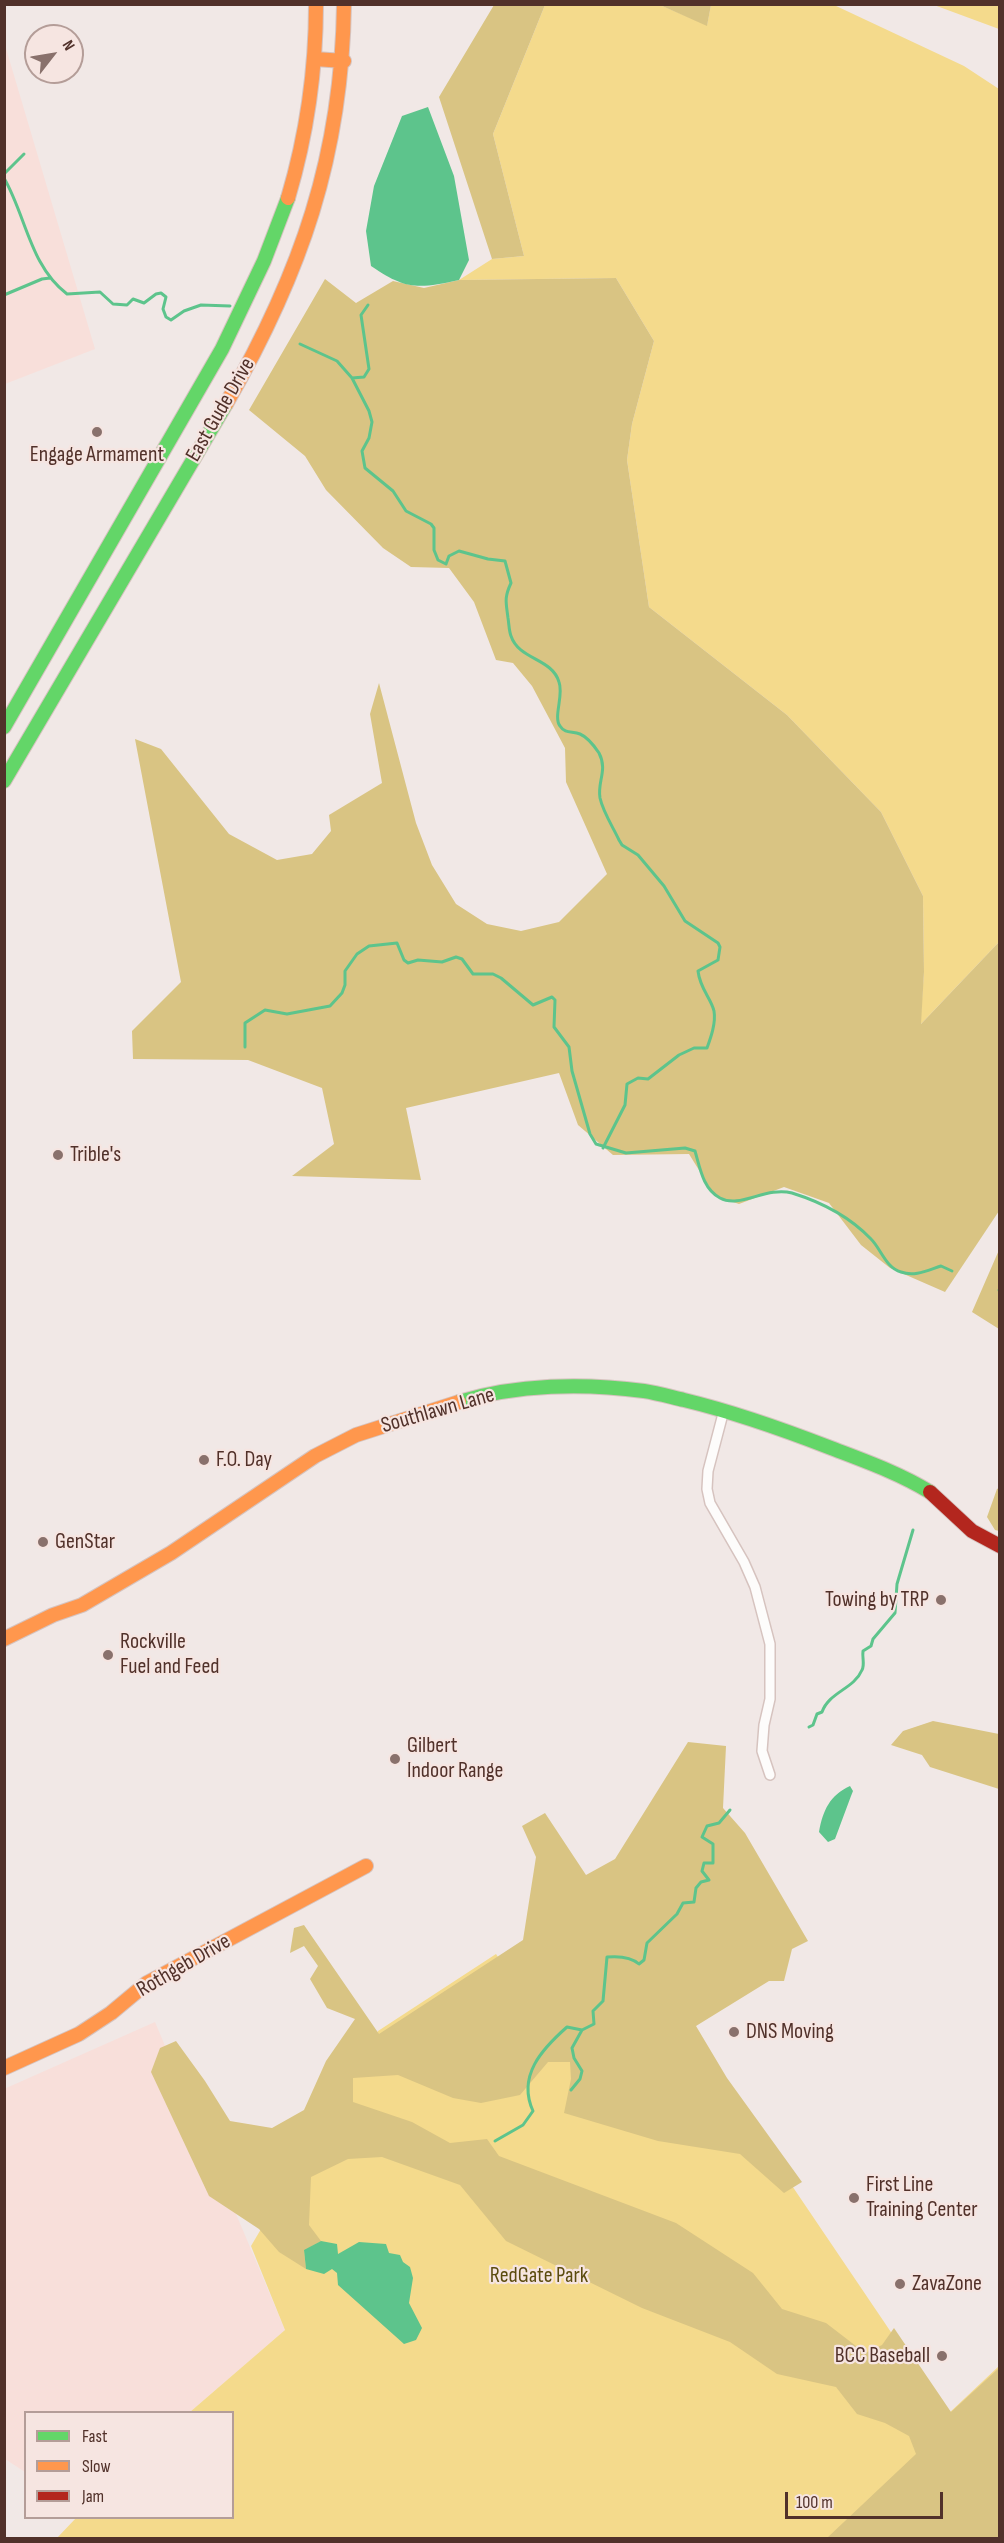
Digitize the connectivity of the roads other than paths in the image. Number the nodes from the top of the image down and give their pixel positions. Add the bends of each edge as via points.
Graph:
1 (316, 4) edge
2 (344, 4) edge
3 (315, 59) junction
4 (344, 61) junction
5 (4, 727) edge
6 (4, 781) edge
7 (724, 1410) junction
8 (999, 1546) edge
9 (4, 1639) edge
10 (770, 1775) dead end
11 (366, 1866) dead end
12 (4, 2068) edge

1 - 3 main road, East Gude Drive
2 - 4 main road, East Gude Drive
3 - 4 main road
3 - 5 main road, East Gude Drive via 285,206 252,290 222,349
4 - 6 main road, East Gude Drive via 320,191 273,318
7 - 8 main road, Southlawn Lane via 909,1479 933,1494 965,1525
7 - 9 main road, Southlawn Lane via 645,1391 567,1387 483,1395 377,1428 315,1456 171,1553 82,1605
7 - 10 street via 707,1489 710,1503 744,1562 770,1644 771,1691 762,1751
11 - 12 main road, Rothgeb Drive via 147,1983 79,2034

